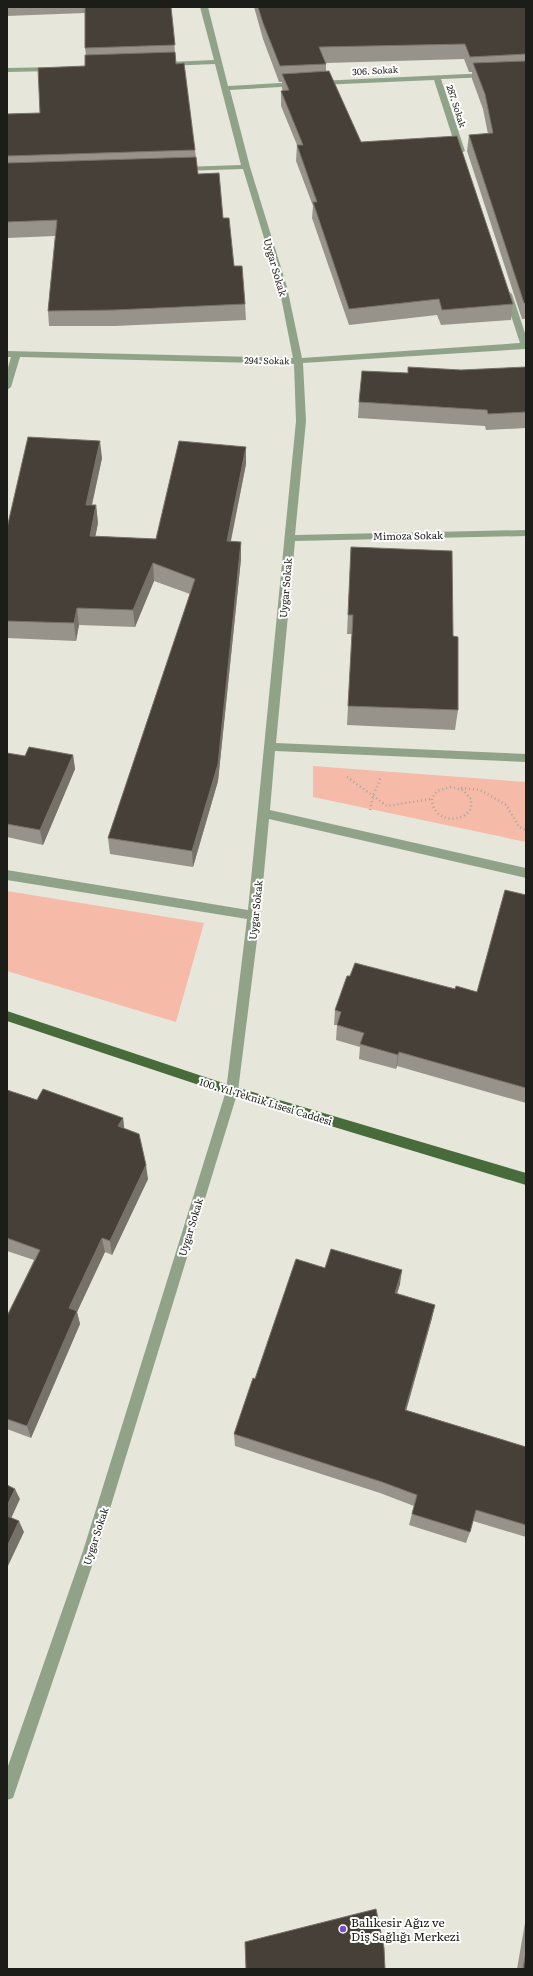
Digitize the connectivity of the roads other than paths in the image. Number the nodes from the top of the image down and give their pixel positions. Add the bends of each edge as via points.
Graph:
1 (204, 7) edge
2 (219, 62) junction
3 (156, 65) edge
4 (62, 68) edge
5 (7, 70) edge
6 (496, 75) edge
7 (437, 78) junction
8 (226, 88) junction
9 (464, 159) edge
10 (246, 167) junction
11 (174, 169) edge
12 (505, 286) edge
13 (525, 346) edge
14 (12, 354) edge
15 (298, 361) junction
16 (7, 387) edge
17 (526, 533) edge
18 (290, 538) junction
19 (270, 747) junction
20 (526, 758) edge
21 (264, 813) junction
22 (526, 873) edge
23 (7, 875) edge
24 (254, 916) junction
25 (7, 1016) edge
26 (232, 1091) junction
27 (526, 1179) edge
28 (11, 1768) edge
29 (7, 1792) edge

1 - 2 street, Uygar Sokak
2 - 3 street
2 - 8 street, Uygar Sokak
4 - 5 street
6 - 7 street, 306. Sokak
7 - 8 street, 306. Sokak
7 - 9 street, 287. Sokak
8 - 10 street, Uygar Sokak
10 - 11 street
10 - 15 street, Uygar Sokak via 283,287
12 - 13 street
13 - 15 street, 294. Sokak
14 - 15 street, 294. Sokak
14 - 16 street
15 - 18 street, Uygar Sokak via 301,421
17 - 18 street, Mimoza Sokak
18 - 19 street, Uygar Sokak
19 - 20 street
19 - 21 street, Uygar Sokak
21 - 22 street
21 - 24 street, Uygar Sokak
23 - 24 street
24 - 26 street, Uygar Sokak
25 - 26 main road, 100. Yıl Teknik Lisesi Caddesi
26 - 27 main road, 100. Yıl Teknik Lisesi Caddesi
26 - 28 street, Uygar Sokak via 90,1552
28 - 29 street, Uygar Sokak

